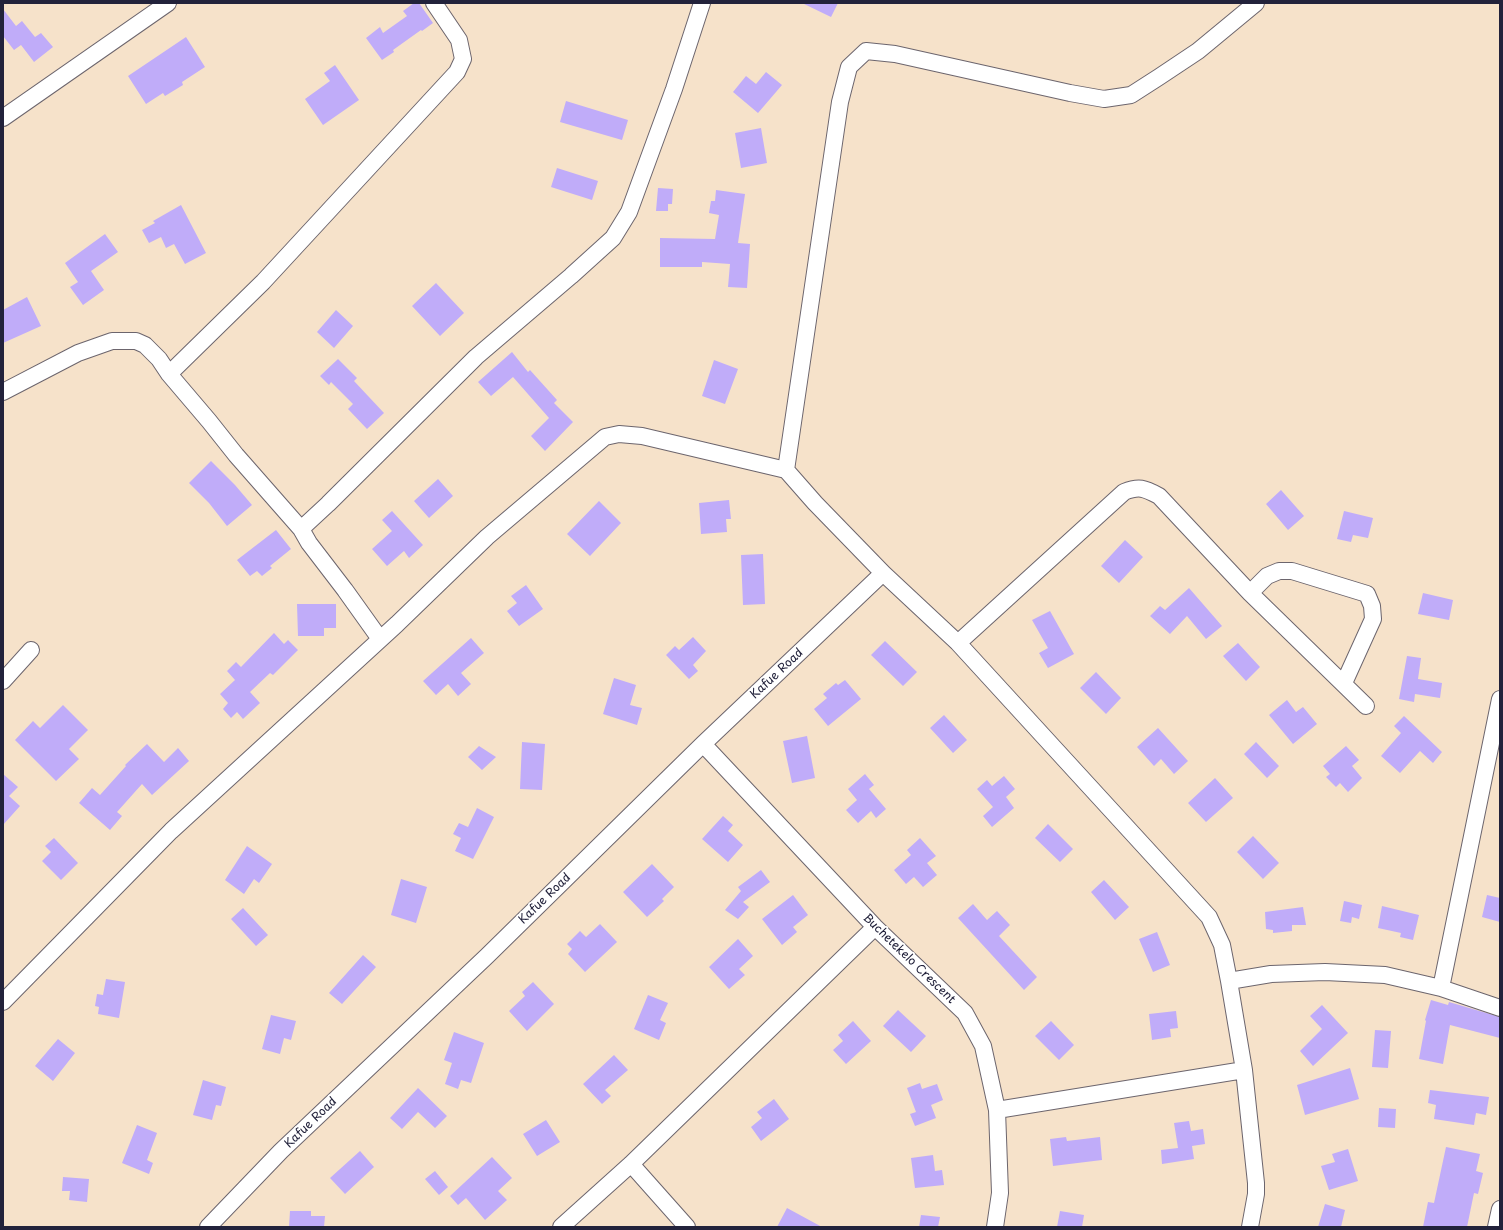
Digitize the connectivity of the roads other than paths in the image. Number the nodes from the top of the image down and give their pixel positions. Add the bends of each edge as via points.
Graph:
1 (168, 3) edge
2 (434, 3) edge
3 (702, 3) edge
4 (1256, 3) edge
5 (3, 118) edge
6 (169, 374) junction
7 (3, 392) edge
8 (786, 470) junction
9 (301, 529) junction
10 (883, 573) junction
11 (1250, 593) junction
12 (380, 639) junction
13 (958, 643) junction
14 (30, 650) dead end
15 (3, 681) edge
16 (1344, 683) junction
17 (1500, 699) edge
18 (1366, 706) dead end
19 (1496, 738) edge
20 (703, 744) junction
21 (875, 927) junction
22 (1229, 981) junction
23 (1441, 988) junction
24 (3, 1002) edge
25 (1500, 1008) edge
26 (1244, 1070) junction
27 (997, 1110) junction
28 (631, 1164) junction
29 (1500, 1209) edge
30 (208, 1227) edge
31 (561, 1227) edge
32 (687, 1227) edge
33 (995, 1227) edge
34 (1250, 1227) edge
35 (1496, 1227) edge

1 - 5 street
2 - 6 street via 459,40 463,59 457,72 263,282
3 - 9 street via 629,212 613,238 476,356
4 - 8 street via 1198,51 1159,77 1131,94 1104,99 895,54 866,51 849,67 840,102
6 - 7 street via 145,345 136,341 112,341 78,352
6 - 9 street
8 - 10 street via 814,503
8 - 12 street via 642,436 619,434 605,437 487,536
9 - 12 street
10 - 13 street
10 - 20 street, Kafue Road
11 - 13 street via 1159,496 1148,489 1136,487 1124,492
11 - 16 street
11 - 16 street via 1267,576 1279,570 1292,571 1367,594 1372,606 1373,619
12 - 24 street via 171,831
13 - 22 street via 1209,917 1222,945
14 - 15 street
16 - 18 street
17 - 19 street
19 - 23 street
20 - 21 street, Buchetekelo Crescent
20 - 30 street, Kafue Road via 487,956 281,1151
21 - 27 street, Buchetekelo Crescent via 965,1013 983,1046
21 - 28 street
22 - 23 street via 1271,974 1325,972 1385,975
22 - 26 street
23 - 25 street
26 - 27 street
26 - 34 street via 1256,1183
27 - 33 street, Buchetekelo Crescent via 1000,1193
28 - 31 street
28 - 32 street
29 - 35 street

